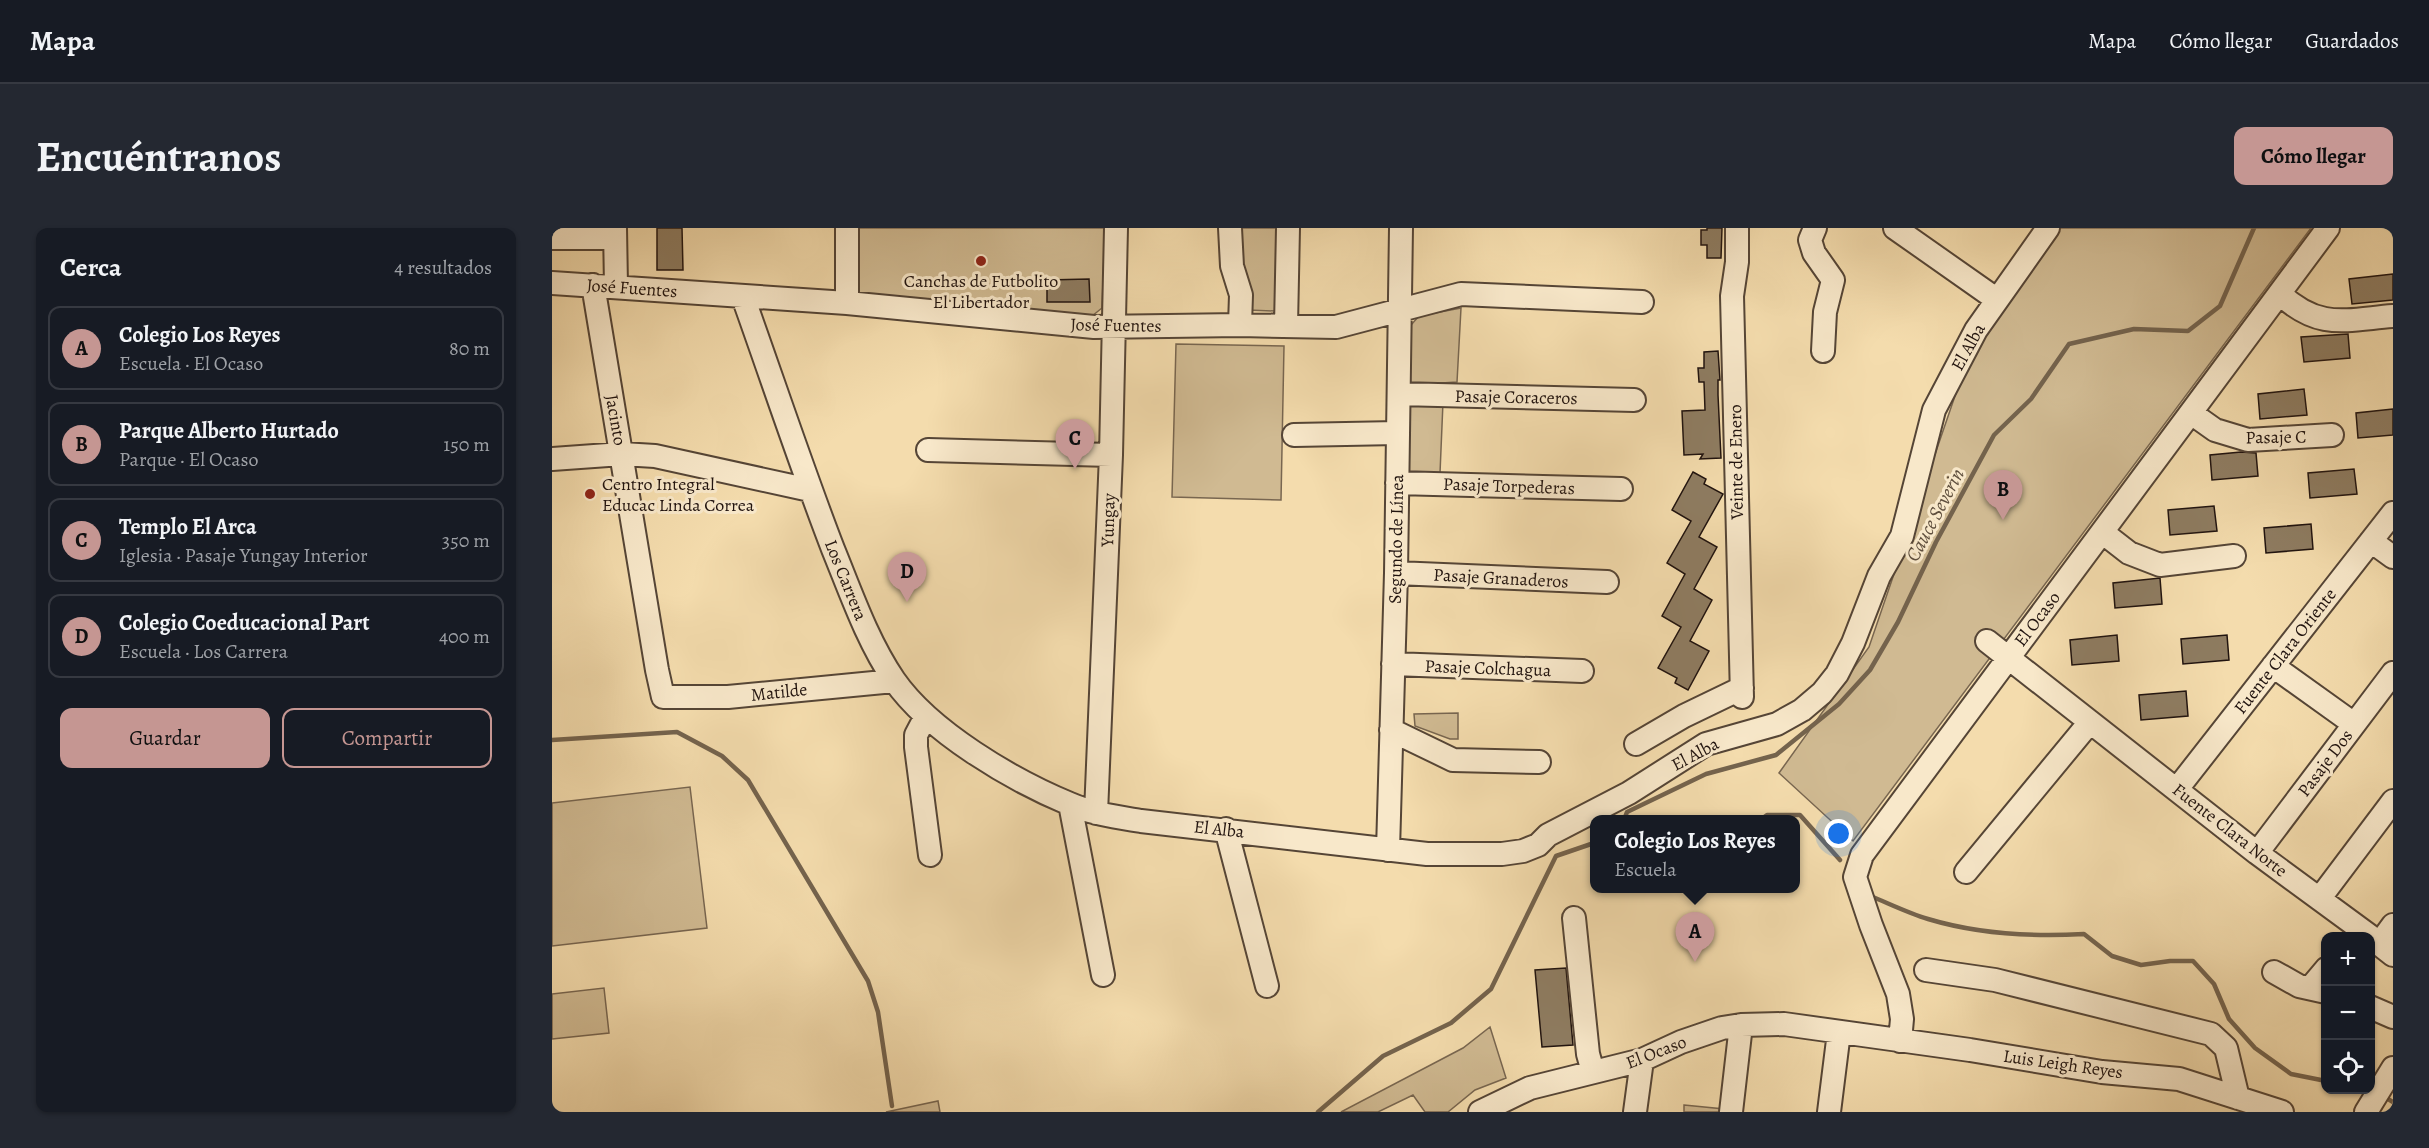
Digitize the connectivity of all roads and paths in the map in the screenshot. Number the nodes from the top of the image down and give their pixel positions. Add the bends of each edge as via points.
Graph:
1 (847, 228) edge
2 (1116, 228) edge
3 (1230, 228) edge
4 (1288, 228) edge
5 (1401, 228) edge
6 (1737, 228) edge
7 (1815, 228) edge
8 (1895, 228) edge
9 (2048, 228) edge
10 (2328, 228) edge
11 (615, 233) edge
12 (552, 238) edge
13 (552, 283) edge
14 (593, 285) junction
15 (616, 286) junction
16 (2280, 294) junction
17 (743, 297) junction
18 (1996, 299) junction
19 (1642, 302) dead end
20 (847, 303) junction
21 (1399, 310) junction
22 (2393, 316) edge
23 (1240, 325) junction
24 (1114, 326) junction
25 (1286, 326) junction
26 (1823, 351) dead end
27 (1399, 394) junction
28 (1634, 400) dead end
29 (2191, 412) junction
30 (1397, 433) junction
31 (1294, 435) dead end
32 (2332, 435) dead end
33 (928, 450) dead end
34 (622, 454) junction
35 (1111, 455) junction
36 (552, 459) edge
37 (1397, 483) junction
38 (1622, 489) dead end
39 (810, 490) junction
40 (2393, 513) edge
41 (2102, 532) junction
42 (2371, 541) junction
43 (2234, 556) dead end
44 (2393, 557) edge
45 (1396, 573) junction
46 (1607, 582) dead end
47 (1987, 641) dead end
48 (2008, 658) junction
49 (1393, 664) junction
50 (2273, 666) junction
51 (1582, 671) dead end
52 (2393, 673) edge
53 (894, 681) junction
54 (663, 697) joint
55 (926, 716) junction
56 (2090, 722) junction
57 (2354, 724) junction
58 (1391, 730) junction
59 (1636, 744) dead end
60 (1539, 762) dead end
61 (2177, 789) junction
62 (2393, 801) edge
63 (1070, 804) junction
64 (1096, 813) junction
65 (1226, 829) junction
66 (1388, 850) junction
67 (2257, 853) junction
68 (930, 855) dead end
69 (1966, 872) dead end
70 (2320, 898) junction
71 (1574, 918) dead end
72 (2393, 925) edge
73 (2361, 932) edge
74 (2375, 936) edge
75 (1926, 970) dead end
76 (2274, 972) dead end
77 (1103, 975) dead end
78 (1267, 986) dead end
79 (2318, 990) edge
80 (2375, 1009) edge
81 (2393, 1017) edge
82 (1741, 1025) junction
83 (1839, 1032) junction
84 (1900, 1041) junction
85 (1642, 1060) junction
86 (2393, 1068) edge
87 (1593, 1072) junction
88 (2238, 1098) junction
89 (1492, 1109) edge
90 (1635, 1112) edge
91 (1731, 1112) edge
92 (1829, 1112) edge
93 (2282, 1112) edge
94 (2366, 1112) edge

1 - 20 street
2 - 24 street, Yungay
3 - 23 street via 1232,266 1241,294
4 - 25 street
5 - 21 street, Segundo de Línea
6 - 59 street, Veinte de Enero via 1732,296 1742,692 1684,716
7 - 26 street via 1810,240 1814,252 1833,280 1825,312
8 - 18 street
9 - 18 street, El Alba
10 - 16 street, El Ocaso
11 - 12 street
11 - 15 street
13 - 14 street, José Fuentes
14 - 15 street, José Fuentes
14 - 34 street, Jacinto
15 - 17 street, José Fuentes
16 - 22 street via 2296,309 2330,321
16 - 29 street, El Ocaso
17 - 20 street, José Fuentes
17 - 39 street, Los Carrera
18 - 66 street, El Alba via 1934,410 1902,536 1879,576 1853,644 1822,693 1777,724 1706,744 1629,793 1523,851 1463,855
19 - 21 street, José Fuentes via 1461,294
20 - 24 street, José Fuentes
21 - 25 street, José Fuentes via 1336,327
21 - 27 street, Segundo de Línea
23 - 24 street, José Fuentes
23 - 25 street, José Fuentes
24 - 35 street, Yungay
27 - 28 street, Pasaje Coraceros
27 - 30 street, Segundo de Línea
29 - 32 street, Pasaje C via 2215,430 2248,440
29 - 41 street, El Ocaso
30 - 31 street
30 - 37 street, Segundo de Línea
33 - 35 street
34 - 36 street
34 - 39 street via 655,456
34 - 54 street, Jacinto
35 - 64 street, Yungay
37 - 38 street, Pasaje Torpederas
37 - 45 street, Segundo de Línea
39 - 53 street, Los Carrera via 862,623
40 - 42 street, Fuente Clara Oriente
41 - 43 street via 2129,553 2160,565
41 - 48 street, El Ocaso
42 - 44 street
42 - 50 street, Fuente Clara Oriente
45 - 46 street, Pasaje Granaderos
45 - 49 street, Segundo de Línea
47 - 48 street, Fuente Clara Norte
48 - 56 street, Fuente Clara Norte
48 - 84 street, El Ocaso via 1862,855 1856,877 1898,994
49 - 51 street, Pasaje Colchagua
49 - 58 street, Segundo de Línea
50 - 57 street
50 - 61 street, Fuente Clara Oriente
52 - 57 street, Pasaje Dos
53 - 54 street, Matilde via 728,697
53 - 55 street, Los Carrera
55 - 63 street via 954,740
55 - 68 street via 916,735 916,747
56 - 61 street, Fuente Clara Norte
56 - 69 street
57 - 67 street, Pasaje Dos
58 - 60 street via 1453,760
58 - 66 street, Segundo de Línea
61 - 67 street, Fuente Clara Norte
62 - 70 street
63 - 64 street
63 - 77 street
64 - 65 street, El Alba
65 - 66 street, El Alba
65 - 78 street
67 - 70 street, Fuente Clara Norte
70 - 73 street, Fuente Clara Norte
71 - 87 street
72 - 74 street
75 - 88 street via 1995,980 2211,1034 2226,1048
76 - 79 street via 2299,986
80 - 81 street
82 - 83 street, El Ocaso via 1784,1024
82 - 85 street, El Ocaso via 1722,1028
82 - 91 street
83 - 84 street, Luis Leigh Reyes
83 - 92 street
84 - 88 street, Luis Leigh Reyes via 2102,1072 2179,1079
85 - 87 street, El Ocaso
85 - 90 street
86 - 94 street
87 - 89 street, El Ocaso via 1530,1088
88 - 93 street, Luis Leigh Reyes

